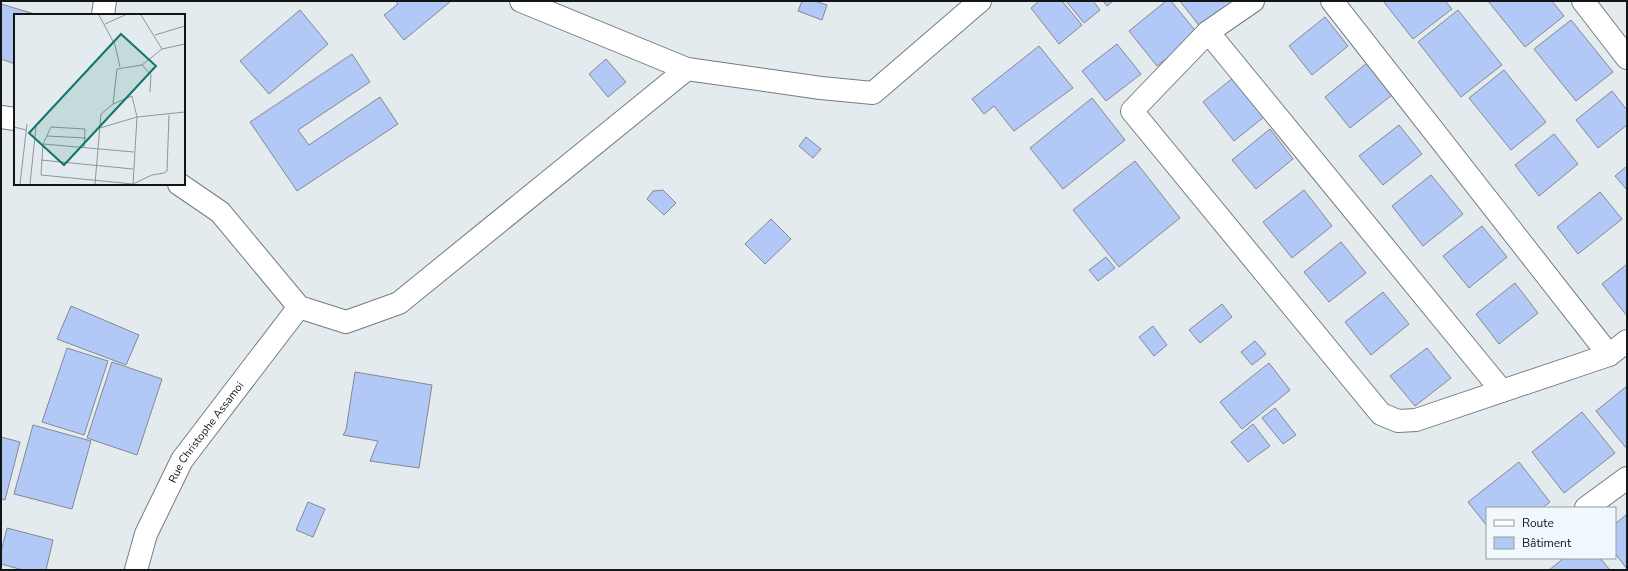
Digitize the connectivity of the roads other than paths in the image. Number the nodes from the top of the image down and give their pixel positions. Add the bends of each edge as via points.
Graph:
1 (105, 1) edge
2 (521, 1) edge
3 (980, 1) edge
4 (1253, 1) edge
5 (1332, 1) edge
6 (1583, 1) edge
7 (103, 14) edge
8 (1208, 32) junction
9 (1627, 58) edge
10 (687, 69) junction
11 (1, 117) edge
12 (14, 119) edge
13 (180, 185) edge
14 (299, 307) junction
15 (1627, 341) edge
16 (1609, 355) junction
17 (1502, 391) junction
18 (1627, 478) edge
19 (1587, 507) edge
20 (136, 570) edge

1 - 7 street
2 - 10 street
3 - 10 street via 873,93
4 - 8 street
5 - 16 street
6 - 9 street
8 - 17 street
8 - 17 street via 1132,111 1381,414 1398,421 1416,420
10 - 14 street via 399,303 346,322
11 - 12 street
13 - 14 street via 220,212
14 - 20 street, Rue Christophe Assamoi via 182,460 146,534
15 - 16 street
16 - 17 street
18 - 19 street

